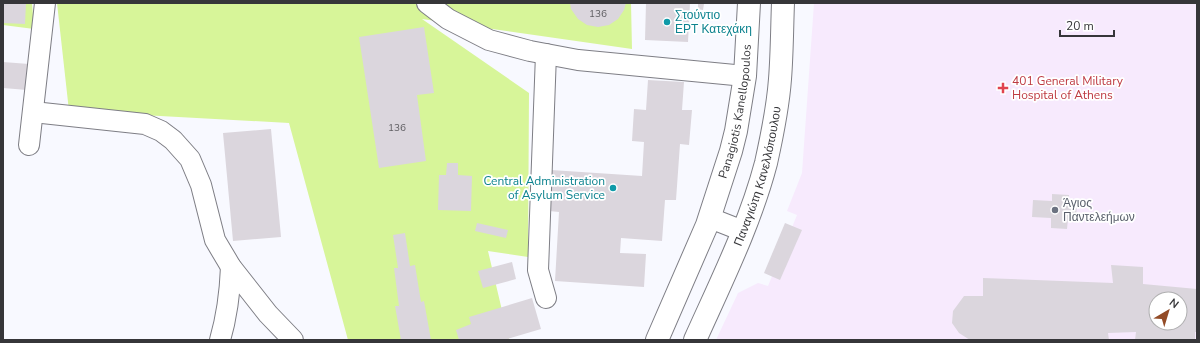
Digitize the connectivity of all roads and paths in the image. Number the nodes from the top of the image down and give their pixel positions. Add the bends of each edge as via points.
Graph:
1 (45, 3) edge
2 (427, 3) edge
3 (749, 3) edge
4 (783, 3) edge
5 (546, 54) junction
6 (745, 76) junction
7 (33, 112) junction
8 (30, 145) dead end
9 (710, 218) junction
10 (743, 231) junction
11 (231, 267) junction
12 (546, 298) dead end
13 (220, 340) edge
14 (293, 340) edge
15 (657, 340) edge
16 (694, 340) edge

1 - 7 lane
2 - 5 lane via 448,19 490,40
3 - 6 main road, Panagiotis Kanellopoulos
4 - 10 main road, Παναγιώτη Κανελλόπουλου via 780,80 774,123 766,164
5 - 6 lane via 578,60
5 - 12 lane via 538,270
6 - 9 main road, Panagiotis Kanellopoulos via 736,131
7 - 8 lane
7 - 11 lane via 145,124 173,140 190,159 201,185 215,240
9 - 10 lane
9 - 15 main road
10 - 16 main road, Παναγιώτη Κανελλόπουλου
11 - 13 lane via 226,322
11 - 14 lane via 268,314

